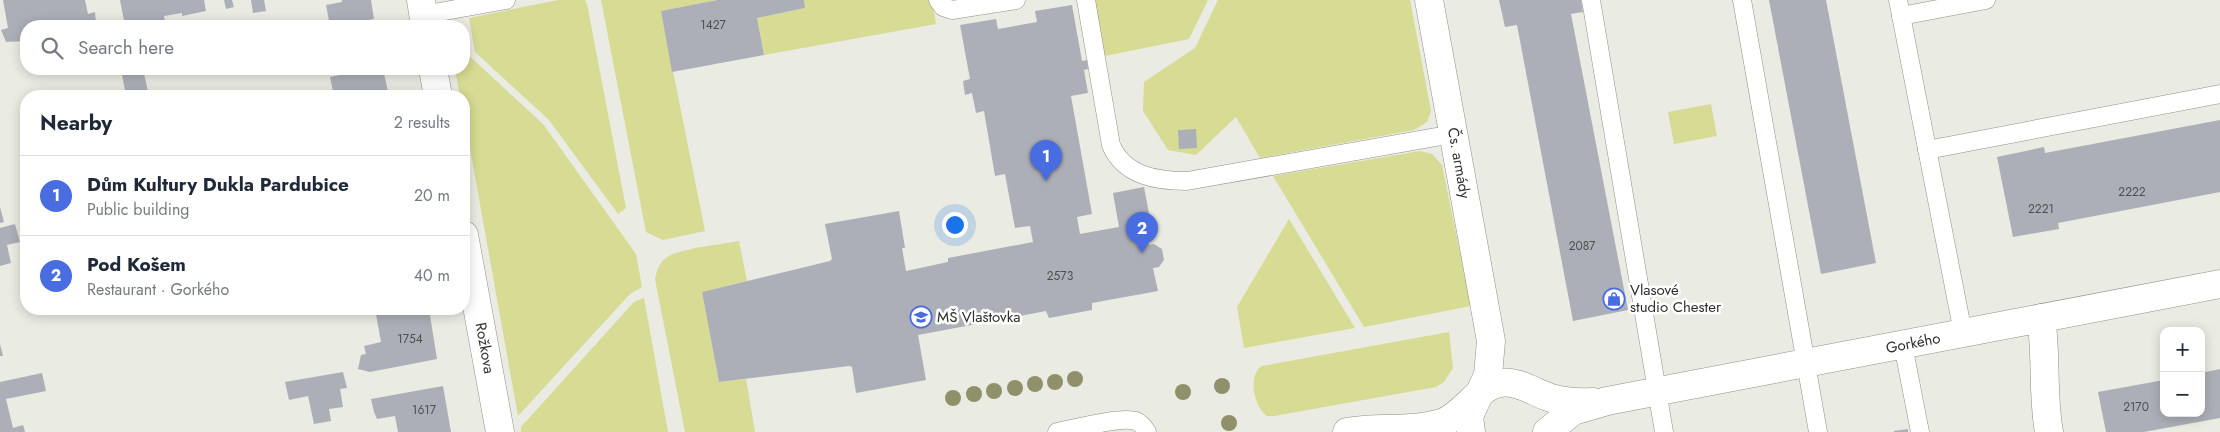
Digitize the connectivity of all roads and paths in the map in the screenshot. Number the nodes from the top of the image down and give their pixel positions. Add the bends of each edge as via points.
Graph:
1 (506, 0) edge
2 (938, 0) edge
3 (1016, 0) edge
4 (1086, 0) edge
5 (1429, 0) edge
6 (1591, 0) edge
7 (1742, 0) edge
8 (1986, 0) edge
9 (1900, 8) edge
10 (423, 14) edge
11 (434, 75) edge
12 (437, 90) edge
13 (2220, 94) edge
14 (1453, 134) junction
15 (1927, 150) junction
16 (470, 268) edge
17 (2220, 284) edge
18 (2041, 318) junction
19 (1489, 327) junction
20 (1963, 333) junction
21 (1903, 345) junction
22 (1805, 364) junction
23 (1527, 389) junction
24 (1656, 392) junction
25 (1476, 398) junction
26 (1607, 401) junction
27 (500, 432) edge
28 (1057, 432) edge
29 (1147, 432) edge
30 (1347, 432) edge
31 (1471, 432) edge
32 (1541, 432) edge
33 (1547, 432) edge
34 (1664, 432) edge
35 (1818, 432) edge
36 (1920, 432) edge
37 (2049, 432) edge

1 - 10 lane
2 - 3 lane via 943,7 952,10
4 - 14 lane via 1111,145 1116,158 1147,177 1187,181
5 - 14 street, Čs. armády
6 - 24 lane
7 - 22 lane
8 - 9 lane
9 - 15 lane
11 - 12 street
13 - 15 lane
14 - 19 street, Čs. armády
15 - 20 lane
16 - 27 street, Rožkova
17 - 18 street, Gorkého
18 - 20 street, Gorkého
18 - 37 street via 2045,413
19 - 23 street, Čs. armády via 1504,363
19 - 25 street, Čs. armády via 1489,368
20 - 21 street, Gorkého
21 - 22 street, Gorkého
21 - 36 lane
22 - 24 street, Gorkého
22 - 35 lane
23 - 25 street, Gorkého via 1509,382 1500,383 1482,391
23 - 26 street, Gorkého via 1570,402
23 - 32 street, Čs. armády via 1535,395 1543,412
24 - 26 street, Gorkého
24 - 34 lane
25 - 30 street, Gorkého via 1457,415 1438,425
25 - 31 street, Čs. armády via 1469,416
26 - 33 street, Gorkého via 1573,411
28 - 29 lane via 1123,420 1136,421

